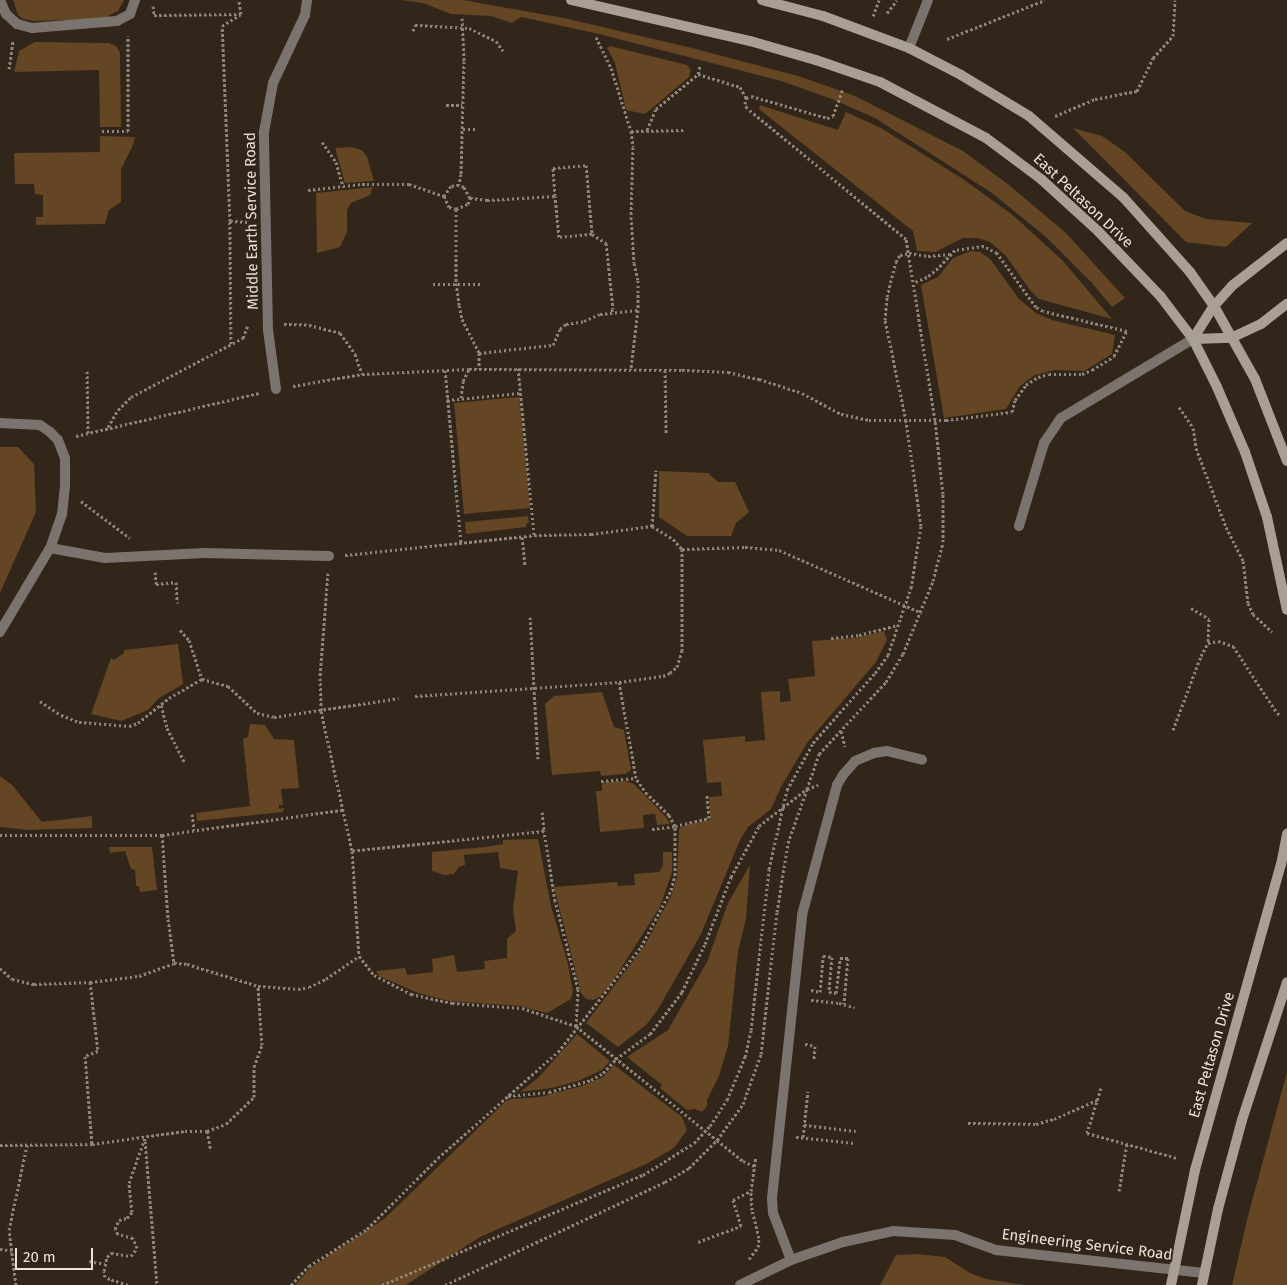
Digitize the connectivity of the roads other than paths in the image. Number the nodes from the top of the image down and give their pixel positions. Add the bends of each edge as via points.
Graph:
1 (0, 0) edge
2 (135, 0) edge
3 (307, 0) edge
4 (571, 0) edge
5 (762, 0) edge
6 (928, 0) edge
7 (908, 48) junction
8 (1287, 243) edge
9 (1287, 304) edge
10 (1214, 306) junction
11 (1231, 338) junction
12 (1193, 339) junction
13 (276, 389) road end
14 (0, 422) edge
15 (1287, 461) edge
16 (1019, 526) dead end
17 (50, 548) junction
18 (329, 556) road end
19 (1287, 610) edge
20 (0, 631) edge
21 (922, 760) dead end
22 (1287, 834) edge
23 (1287, 982) edge
24 (791, 1260) junction
25 (1174, 1270) junction
26 (1204, 1273) junction
27 (740, 1285) edge
28 (1171, 1285) edge
29 (1202, 1285) edge

1 - 2 street via 6,14 15,23 32,28 117,21 128,16
3 - 13 street, Middle Earth Service Road via 305,15 273,83 264,132 268,320
4 - 12 main road, East Peltason Drive via 750,41 816,60 880,82 936,110 986,138 1041,179 1098,231 1161,297
5 - 7 main road, East Peltason Drive via 823,16
6 - 7 street
7 - 10 main road, East Peltason Drive via 1029,116 1123,197 1190,272
8 - 10 main road via 1233,285
9 - 11 main road via 1261,324
10 - 11 main road, East Peltason Drive
10 - 12 main road
11 - 12 main road
11 - 15 main road, East Peltason Drive via 1255,379
12 - 16 street via 1061,418 1044,444
12 - 19 main road, East Peltason Drive via 1245,452 1266,517
14 - 17 street via 40,425 58,440 64,458 65,486 62,514
17 - 18 street via 105,558 205,553
17 - 20 street
21 - 24 street via 887,751 874,753 855,761 837,785 799,932 772,1198 773,1214
22 - 25 main road, East Peltason Drive via 1195,1170
23 - 26 main road via 1242,1120
24 - 25 street, Engineering Service Road via 843,1242 893,1232 955,1236 996,1250
24 - 27 street, Engineering Service Road
25 - 26 street, Engineering Service Road
25 - 28 main road, East Peltason Drive
26 - 29 main road

